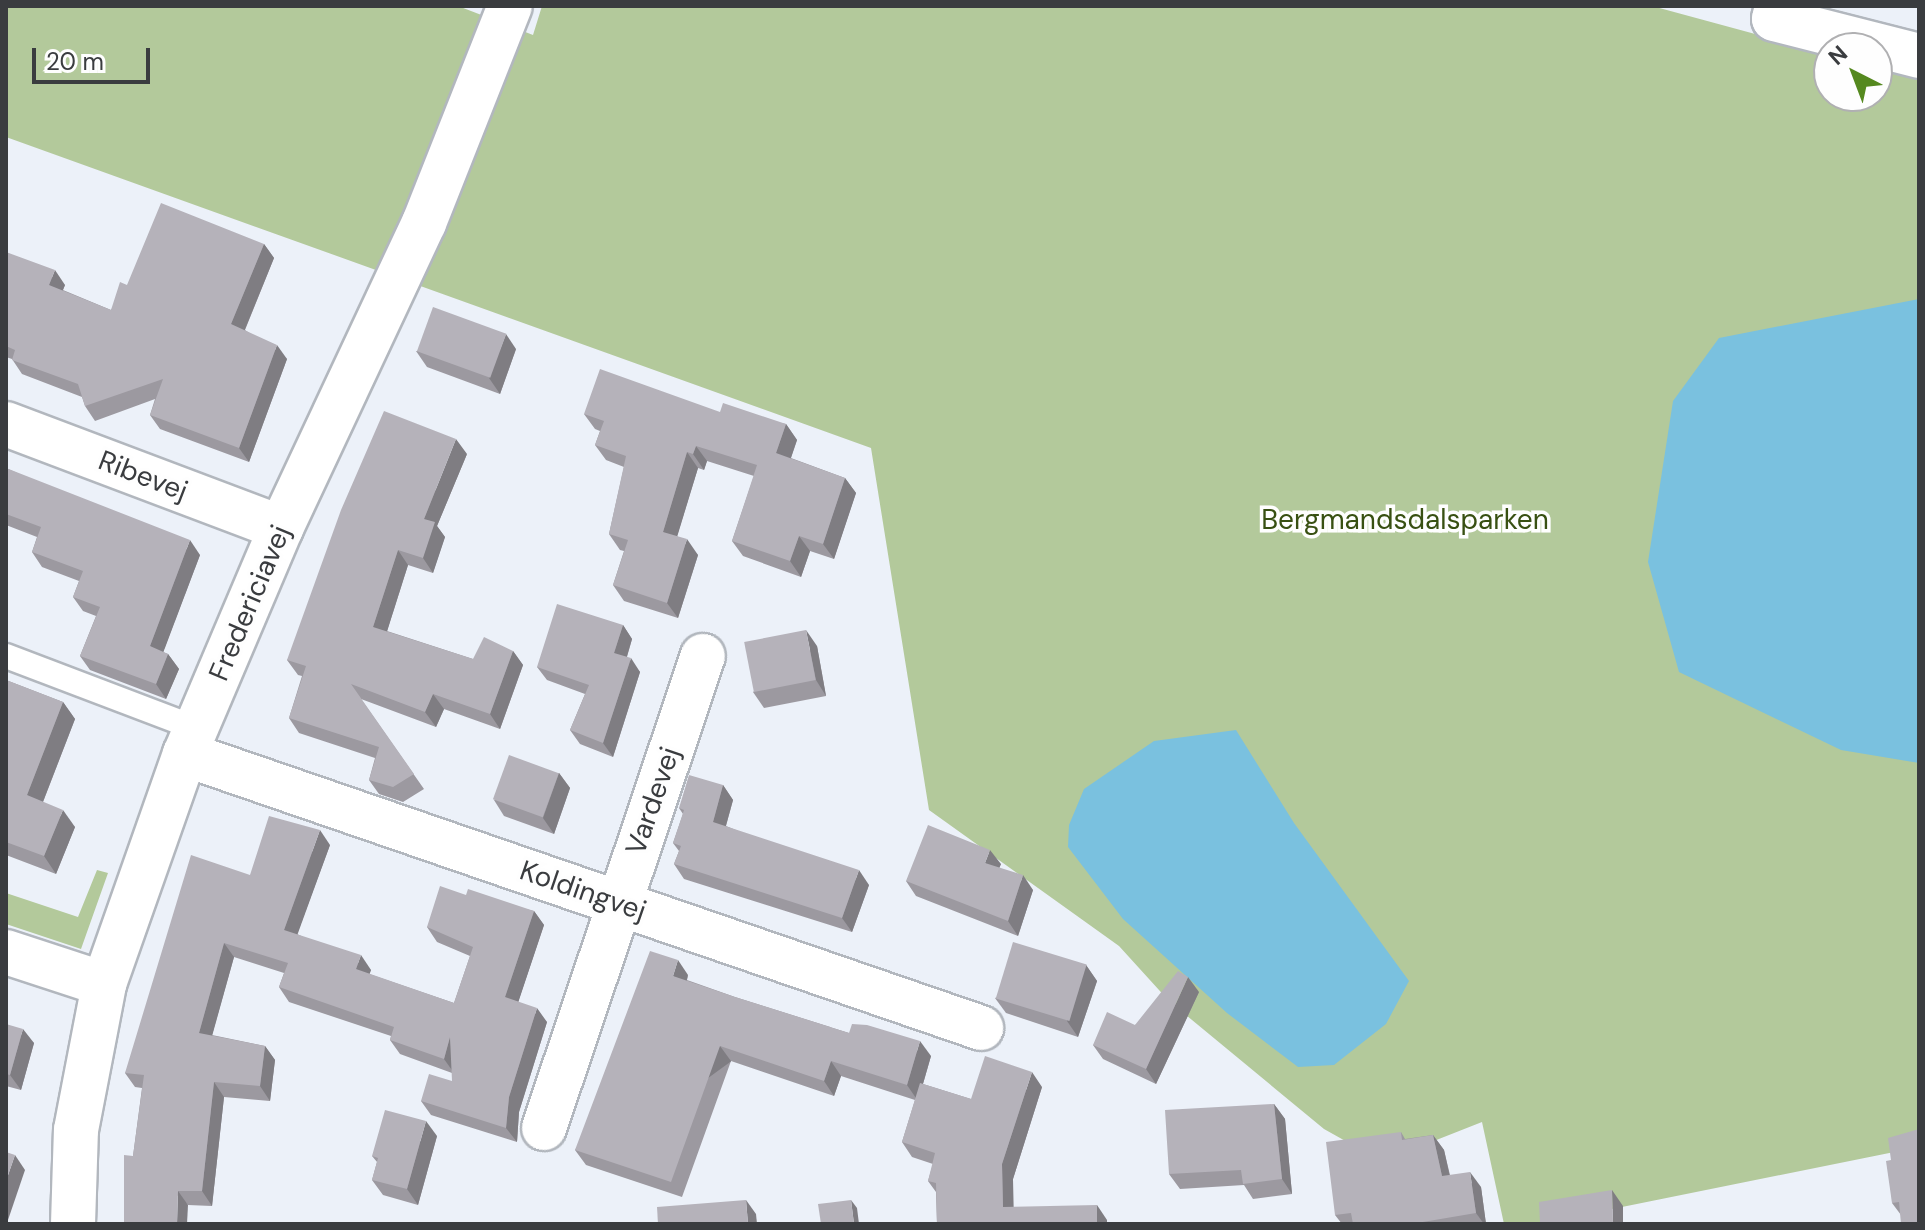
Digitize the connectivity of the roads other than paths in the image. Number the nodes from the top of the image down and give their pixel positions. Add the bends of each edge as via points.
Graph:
1 (510, 6) edge
2 (1777, 6) edge
3 (1919, 56) edge
4 (6, 424) edge
5 (281, 528) junction
6 (6, 656) edge
7 (703, 656) dead end
8 (191, 741) junction
9 (619, 903) junction
10 (6, 952) edge
11 (104, 984) junction
12 (981, 1028) dead end
13 (544, 1128) dead end
14 (73, 1224) edge

1 - 5 street, Fredericiavej via 424,223
2 - 3 street via 1774,19
4 - 5 street, Ribevej
5 - 8 street, Fredericiavej
6 - 8 lane
7 - 9 street, Vardevej
8 - 9 street, Koldingvej
8 - 11 street, Fredericiavej
9 - 12 street, Koldingvej
9 - 13 street, Vardevej
10 - 11 street
11 - 14 street, Fredericiavej via 76,1130

